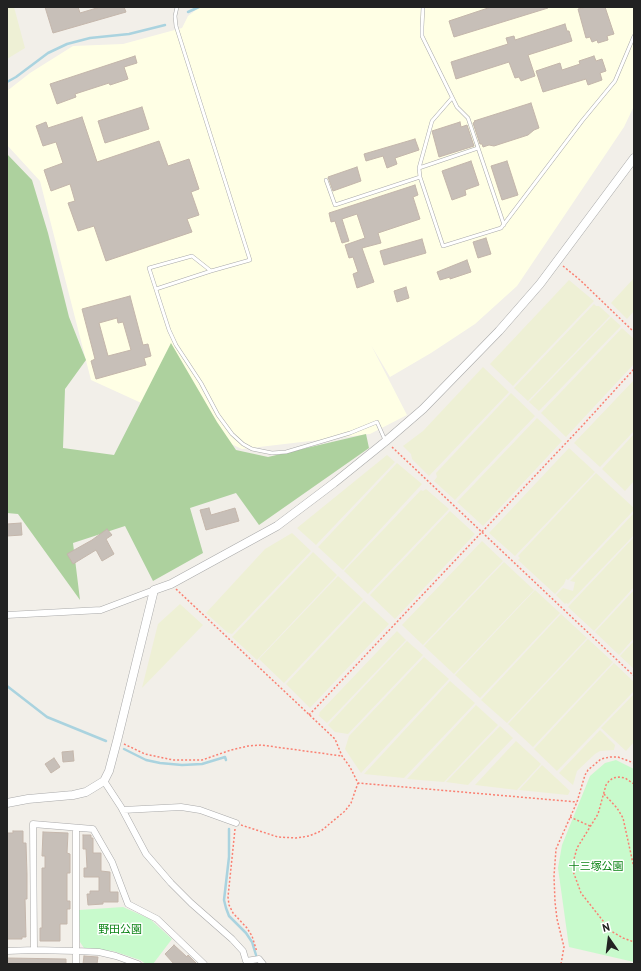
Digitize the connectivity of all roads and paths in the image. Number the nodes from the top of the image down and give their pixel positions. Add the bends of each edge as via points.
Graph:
1 (177, 7) edge
2 (423, 7) edge
3 (634, 36) edge
4 (452, 98) junction
5 (478, 148) junction
6 (634, 158) edge
7 (419, 168) junction
8 (420, 178) junction
9 (326, 180) dead end
10 (504, 225) junction
11 (557, 261) junction
12 (211, 271) junction
13 (156, 289) junction
14 (634, 332) edge
15 (634, 369) edge
16 (386, 441) junction
17 (481, 533) junction
18 (171, 584) junction
19 (154, 590) junction
20 (7, 615) edge
21 (634, 676) edge
22 (309, 715) junction
23 (117, 741) junction
24 (342, 756) junction
25 (634, 764) edge
26 (104, 780) junction
27 (358, 782) junction
28 (634, 784) edge
29 (604, 794) junction
30 (577, 802) junction
31 (7, 803) edge
32 (123, 810) junction
33 (570, 817) junction
34 (236, 823) junction
35 (590, 826) junction
36 (76, 828) junction
37 (634, 868) edge
38 (634, 942) edge
39 (34, 950) junction
40 (7, 951) edge
41 (76, 951) junction
42 (247, 962) edge
43 (261, 962) edge
44 (76, 964) edge
45 (138, 964) edge
46 (204, 964) edge
47 (561, 964) edge

1 - 12 lane via 176,26 250,260
2 - 4 lane via 422,36
3 - 10 lane via 615,81
4 - 5 lane via 468,118
4 - 7 lane via 432,121
5 - 7 lane
5 - 10 lane
6 - 11 street
7 - 8 lane
8 - 9 lane via 335,205
8 - 10 lane via 443,246
11 - 14 path
11 - 16 street via 499,332 423,409
12 - 13 lane
12 - 13 lane via 192,256 149,268
13 - 16 lane via 176,345 218,415 243,444 252,449 272,453 286,452 378,422
15 - 17 path
16 - 17 path
16 - 18 street via 277,526
17 - 21 path
17 - 22 path
18 - 19 street
18 - 22 path
19 - 20 street via 101,610
19 - 23 street
22 - 24 path via 335,739
23 - 24 path via 145,754 173,760 202,760 230,750 261,745
23 - 26 street
24 - 27 path
25 - 30 path via 618,757 600,759 585,775
26 - 31 street via 86,792
26 - 32 street
27 - 30 path
27 - 34 path via 346,811 321,831 309,836 278,836
28 - 29 path via 625,778 613,778 606,785
29 - 35 path via 598,814
29 - 37 path via 623,818
30 - 33 path
32 - 34 street via 181,807 200,810
32 - 42 street via 146,854 176,888 232,939 243,951
33 - 35 path
33 - 47 path via 556,849 554,876 557,919 564,947
34 - 43 path via 228,897 233,913 252,936
35 - 38 path via 577,848 573,871 575,879 581,893 611,931
36 - 39 street via 33,824
36 - 41 street
36 - 46 street via 93,829 112,862 128,904 158,919
39 - 40 street
39 - 41 street
41 - 44 street
41 - 45 street via 99,952
42 - 43 street

